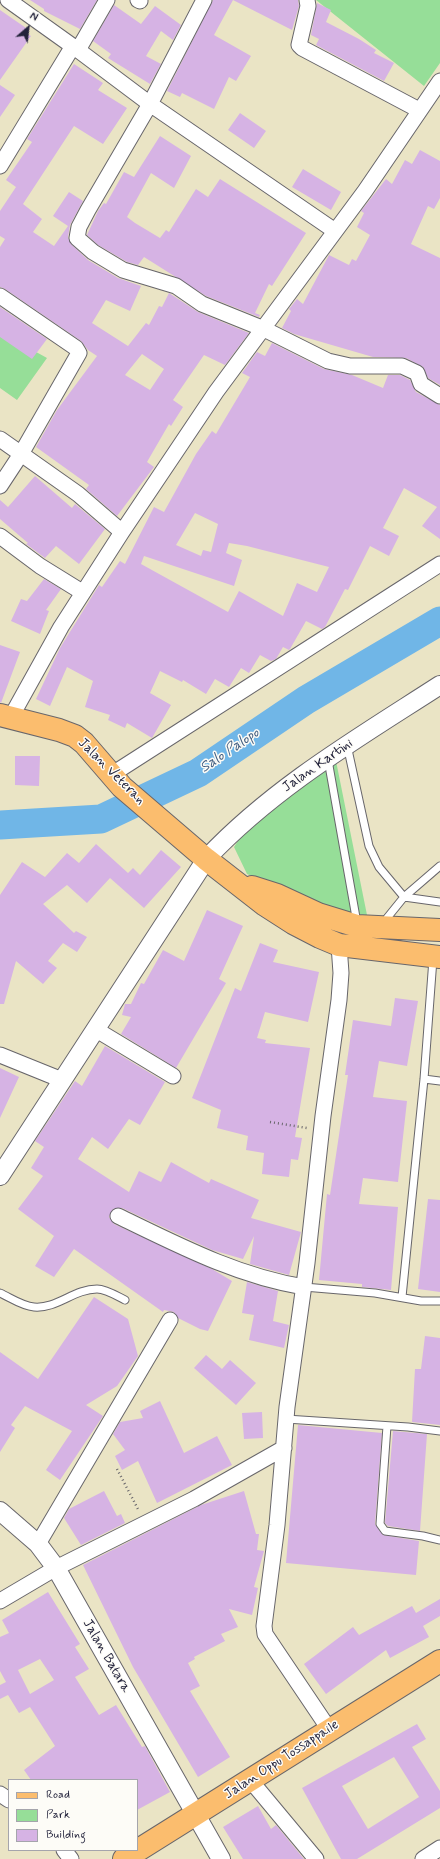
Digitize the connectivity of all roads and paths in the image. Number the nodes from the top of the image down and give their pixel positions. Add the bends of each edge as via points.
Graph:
1 (8, 0) edge
2 (108, 0) edge
3 (204, 0) edge
4 (308, 0) edge
5 (75, 48) junction
6 (440, 81) edge
7 (150, 104) junction
8 (419, 110) junction
9 (0, 164) edge
10 (335, 231) junction
11 (0, 296) edge
12 (264, 329) junction
13 (440, 396) edge
14 (0, 439) edge
15 (21, 454) junction
16 (0, 486) edge
17 (122, 532) junction
18 (0, 536) edge
19 (440, 564) edge
20 (82, 592) junction
21 (440, 685) edge
22 (5, 716) edge
23 (347, 745) junction
24 (328, 758) junction
25 (117, 781) junction
26 (206, 859) junction
27 (440, 866) edge
28 (236, 882) junction
29 (404, 897) junction
30 (440, 902) edge
31 (357, 926) junction
32 (383, 926) junction
33 (440, 930) edge
34 (339, 945) junction
35 (436, 957) edge
36 (95, 1029) junction
37 (0, 1055) edge
38 (173, 1076) dead end
39 (424, 1079) junction
40 (62, 1080) junction
41 (440, 1081) edge
42 (270, 1122) dead end
43 (322, 1130) junction
44 (0, 1176) edge
45 (118, 1216) dead end
46 (304, 1287) junction
47 (0, 1293) edge
48 (402, 1297) junction
49 (125, 1300) dead end
50 (440, 1301) edge
51 (170, 1320) dead end
52 (286, 1419) junction
53 (387, 1426) junction
54 (440, 1431) edge
55 (284, 1448) junction
56 (117, 1469) dead end
57 (0, 1510) edge
58 (145, 1525) junction
59 (440, 1540) edge
60 (38, 1544) junction
61 (56, 1568) junction
62 (0, 1601) edge
63 (440, 1661) edge
64 (329, 1729) junction
65 (250, 1780) junction
66 (196, 1814) junction
67 (440, 1848) edge
68 (138, 1850) edge
69 (65, 1851) edge
70 (137, 1851) edge
71 (71, 1859) edge
72 (124, 1859) edge
73 (221, 1859) edge
74 (316, 1859) edge
75 (423, 1859) edge

1 - 5 street
2 - 5 street
3 - 7 street
4 - 8 street via 299,45 302,48
5 - 7 street
5 - 9 street
6 - 8 street
7 - 10 street
7 - 12 street via 88,210 79,227 78,238 92,252 123,270 176,286 202,304
8 - 10 street
10 - 12 street
11 - 15 street via 76,348 79,353
12 - 13 street via 328,361 340,364 395,365 414,371 419,376 421,384
12 - 17 street via 216,392
14 - 15 street
15 - 16 street
15 - 17 street via 78,494
17 - 20 street
18 - 20 street via 40,566
19 - 25 street
20 - 22 street
21 - 23 street, Jalan Kartini
22 - 25 main road, Jalan Veteran via 75,736
23 - 24 street, Jalan Kartini
23 - 29 lane via 369,846 379,867
24 - 26 street, Jalan Kartini via 246,820
24 - 31 lane
25 - 26 main road, Jalan Veteran
26 - 28 main road, Jalan Veteran
26 - 36 street, Jalan Kartini
27 - 29 lane
28 - 31 main road via 277,895 318,914
28 - 34 main road, Jalan Veteran via 293,923
29 - 30 lane
29 - 32 lane
31 - 32 main road
32 - 33 main road
34 - 35 main road, Jalan Veteran
34 - 43 street via 339,1000
35 - 39 lane
36 - 38 street
36 - 40 street, Jalan Kartini
37 - 40 street
39 - 41 lane
39 - 48 lane
40 - 44 street, Jalan Kartini
42 - 43 path
43 - 46 street
45 - 46 street via 209,1259 256,1277
46 - 48 lane
46 - 52 street
47 - 49 lane via 34,1307 47,1307 97,1289
48 - 50 lane
51 - 60 street
52 - 53 lane
52 - 55 street
53 - 54 lane
53 - 59 lane via 381,1529 385,1532
55 - 58 street
55 - 64 street via 265,1634
56 - 58 path
57 - 60 street, Jalan Batara
58 - 61 street
60 - 61 street, Jalan Batara
61 - 62 street
61 - 66 street, Jalan Batara
63 - 64 main road, Jalan Oppu Tossappaile
64 - 65 main road, Jalan Oppu Tossappaile
65 - 66 main road, Jalan Oppu Tossappaile
65 - 74 street
66 - 68 main road, Jalan Oppu Tossappaile
66 - 73 street, Jalan Batara
67 - 75 street
69 - 71 street
70 - 72 main road, Jalan Oppu Tossappaile

